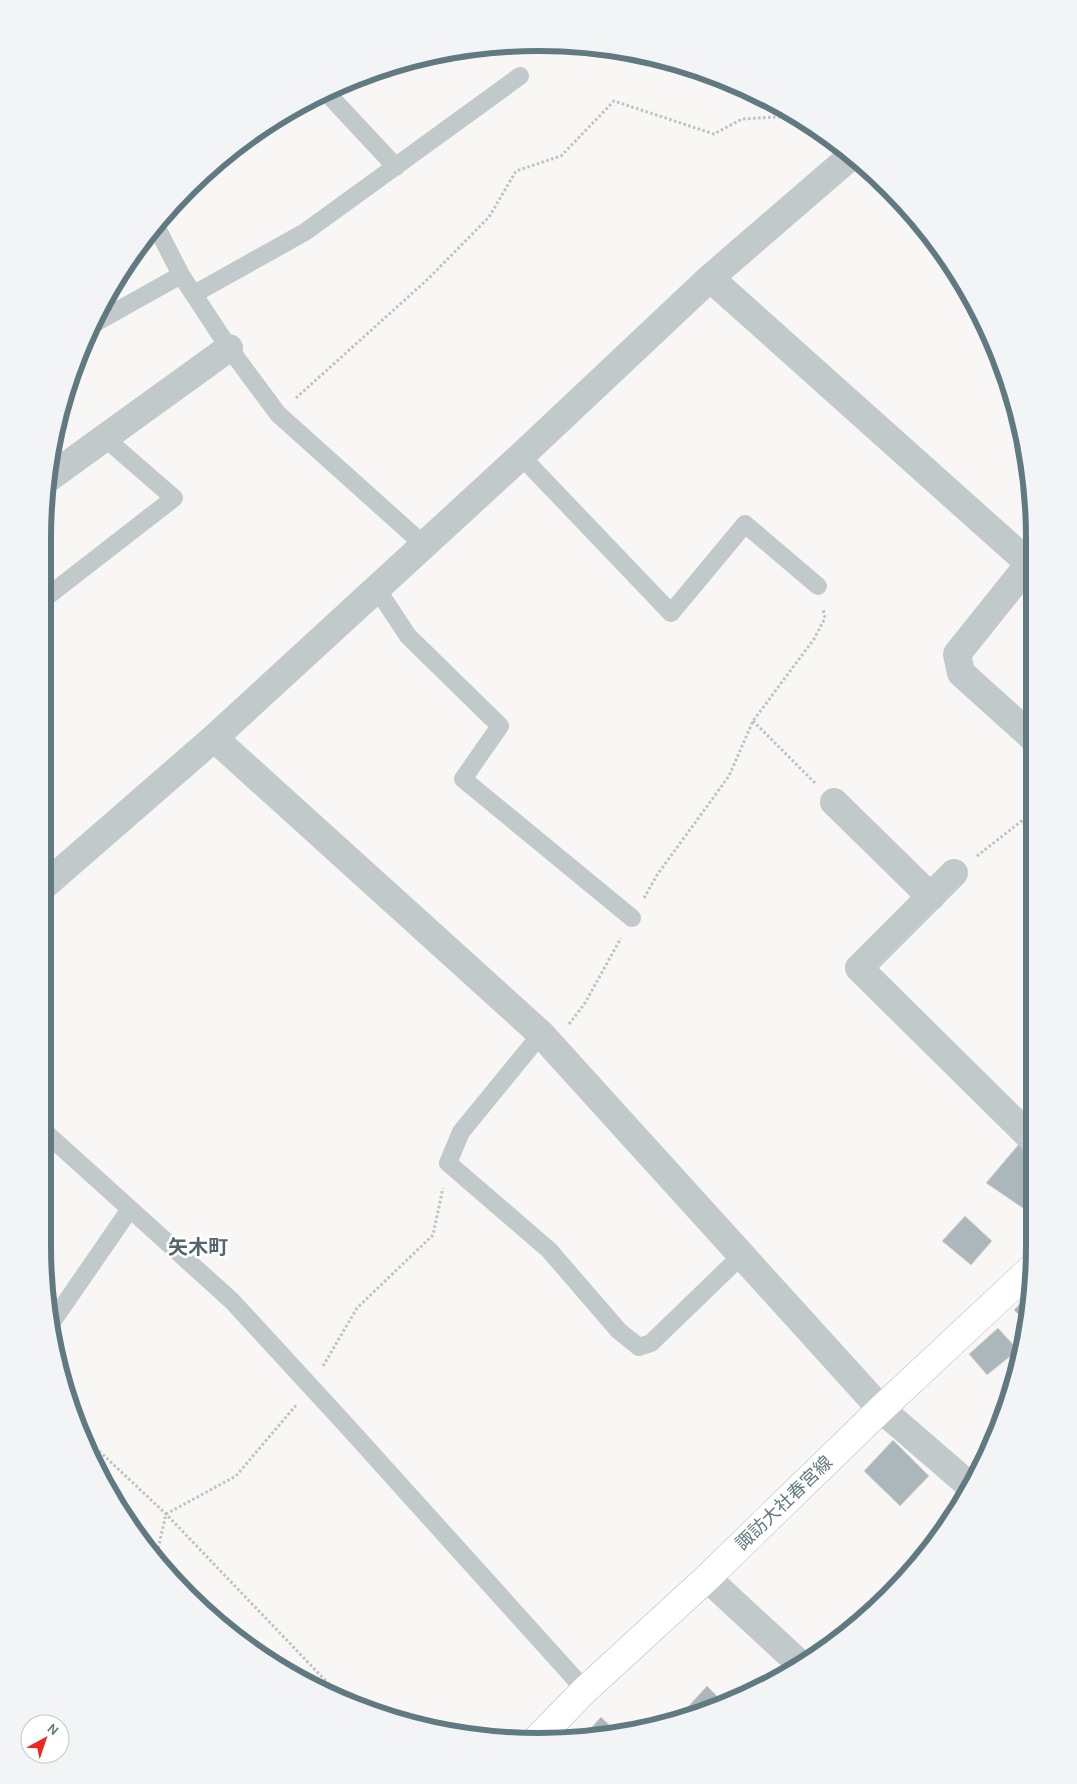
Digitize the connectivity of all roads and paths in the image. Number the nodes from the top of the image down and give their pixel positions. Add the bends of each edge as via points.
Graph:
1 (520, 76) dead end
2 (331, 97) edge
3 (782, 117) edge
4 (846, 161) edge
5 (396, 167) junction
6 (159, 233) edge
7 (181, 275) junction
8 (710, 278) junction
9 (194, 294) junction
10 (104, 318) edge
11 (229, 348) junction
12 (278, 414) junction
13 (105, 438) junction
14 (521, 456) junction
15 (55, 474) edge
16 (424, 545) junction
17 (1026, 561) edge
18 (1026, 571) edge
19 (818, 586) joint
20 (378, 589) junction
21 (51, 594) edge
22 (753, 721) junction
23 (1026, 732) edge
24 (214, 738) junction
25 (834, 802) joint
26 (1026, 817) edge
27 (954, 873) joint
28 (51, 880) edge
29 (931, 897) junction
30 (632, 918) junction
31 (547, 1040) junction
32 (1026, 1133) edge
33 (51, 1138) edge
34 (130, 1209) junction
35 (742, 1255) junction
36 (1025, 1274) edge
37 (56, 1315) edge
38 (881, 1409) junction
39 (95, 1447) edge
40 (965, 1481) edge
41 (707, 1578) junction
42 (795, 1659) edge
43 (331, 1687) edge
44 (585, 1690) junction
45 (543, 1733) edge

1 - 5 lane
2 - 5 lane
3 - 12 path via 742,119 714,134 614,101 560,156 516,172 489,217 428,279
4 - 8 street
5 - 9 lane via 305,232
6 - 7 lane
7 - 9 lane
7 - 10 lane
8 - 14 street
8 - 17 street
9 - 11 lane
11 - 12 lane
11 - 13 street
12 - 16 lane
13 - 15 street
13 - 21 lane via 174,498
14 - 16 street
14 - 19 lane via 671,613 745,524
16 - 20 street
18 - 23 street via 958,654 961,672
19 - 22 path via 825,618 814,639
20 - 24 street
20 - 30 lane via 408,636 500,726 464,779
22 - 25 path
22 - 30 path via 729,776 657,875
24 - 28 street
24 - 31 street
25 - 29 street
26 - 27 path
27 - 29 street
29 - 32 street via 859,968
30 - 31 path via 585,1003
31 - 35 street
31 - 35 lane via 461,1132 448,1163 550,1250 619,1331 638,1346 651,1343
33 - 34 lane
34 - 37 lane
34 - 44 lane via 232,1301
35 - 38 street
36 - 38 main road, 諏訪大社春宮線
38 - 40 street
38 - 41 main road, 諏訪大社春宮線
39 - 43 path via 166,1514
41 - 42 street
41 - 44 main road, 諏訪大社春宮線
44 - 45 main road, 諏訪大社春宮線

